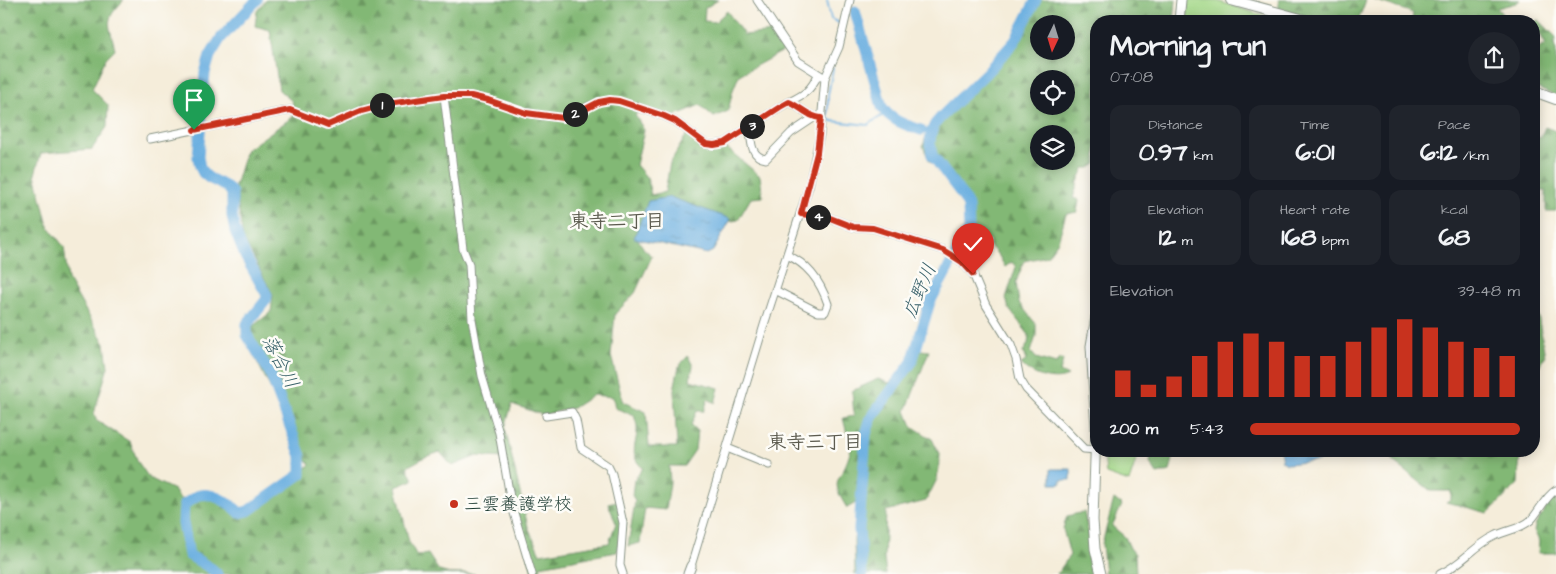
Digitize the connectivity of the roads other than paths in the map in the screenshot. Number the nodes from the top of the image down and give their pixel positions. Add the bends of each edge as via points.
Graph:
1 (757, 0) edge
2 (850, 0) edge
3 (1181, 0) edge
4 (1231, 0) edge
5 (1180, 15) edge
6 (1286, 15) edge
7 (818, 75) junction
8 (825, 78) junction
9 (1540, 93) edge
10 (444, 96) junction
11 (1556, 100) edge
12 (789, 102) junction
13 (818, 118) junction
14 (750, 127) junction
15 (150, 139) dead end
16 (801, 214) junction
17 (787, 255) junction
18 (775, 290) junction
19 (546, 416) dead end
20 (727, 448) junction
21 (1090, 450) edge
22 (1096, 457) edge
23 (769, 465) dead end
24 (1556, 490) edge
25 (689, 570) edge
26 (532, 574) edge
27 (622, 574) edge
28 (1101, 574) edge
29 (1440, 574) edge

1 - 7 street via 798,61
2 - 8 street via 839,47
3 - 5 street
4 - 6 main road
7 - 8 street
7 - 12 street via 806,94
8 - 13 street
9 - 11 main road
10 - 14 street via 471,96 526,113 563,118 599,102 619,101 675,121 706,144 714,145 725,143
10 - 15 street via 388,104 328,125 290,110
10 - 26 street via 482,376 499,433 510,495
12 - 13 street
12 - 14 street
13 - 14 street via 791,133 766,159 755,154
13 - 16 street via 817,153
16 - 17 street
16 - 21 street via 830,218 853,227 873,228 943,250 962,262 973,274 986,305 1010,345 1026,389 1084,449
17 - 18 street
17 - 18 street via 814,276 828,304 825,312 818,312
18 - 20 street
19 - 27 street via 572,412 581,448 608,466 612,474 623,523
20 - 23 street
20 - 25 street
22 - 28 street via 1093,520
24 - 29 street via 1523,526 1496,535

